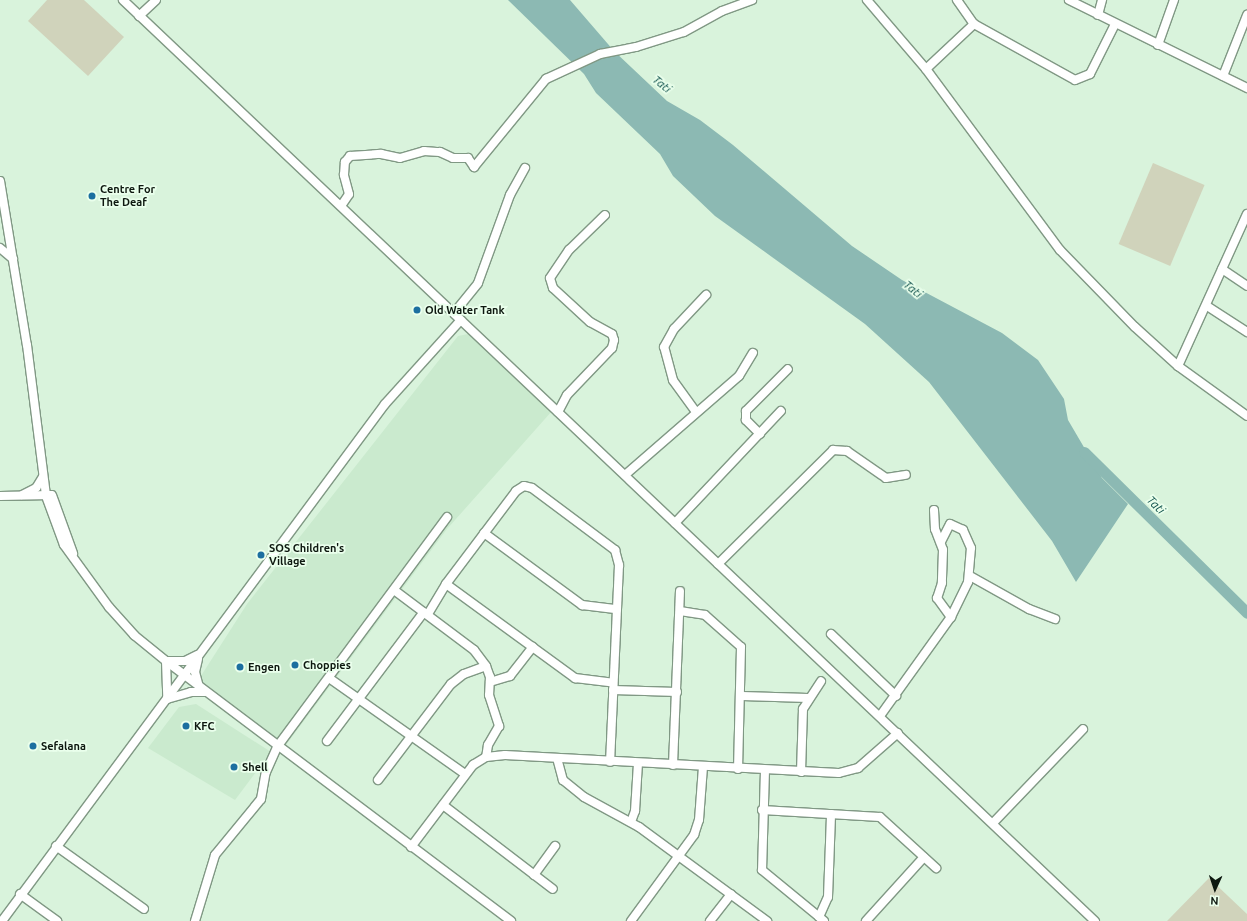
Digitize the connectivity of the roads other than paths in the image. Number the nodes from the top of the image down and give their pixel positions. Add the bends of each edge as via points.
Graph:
1 (122, 0) edge
2 (156, 0) edge
3 (752, 0) edge
4 (867, 0) edge
5 (958, 0) edge
6 (1069, 0) edge
7 (1102, 0) edge
8 (1174, 0) edge
9 (1098, 15) junction
10 (1247, 15) edge
11 (140, 16) junction
12 (974, 24) junction
13 (1115, 24) junction
14 (1158, 45) junction
15 (926, 70) junction
16 (1223, 76) junction
17 (1247, 88) edge
18 (525, 168) dead end
19 (0, 181) edge
20 (341, 206) junction
21 (1247, 214) edge
22 (605, 215) dead end
23 (0, 248) edge
24 (13, 259) junction
25 (1222, 269) junction
26 (1247, 286) edge
27 (706, 295) dead end
28 (1207, 306) junction
29 (454, 313) junction
30 (461, 320) junction
31 (1247, 332) edge
32 (753, 354) dead end
33 (1178, 366) junction
34 (788, 368) dead end
35 (781, 411) dead end
36 (558, 412) junction
37 (696, 412) junction
38 (1247, 416) edge
39 (36, 417) junction
40 (760, 434) junction
41 (625, 475) junction
42 (906, 475) dead end
43 (43, 477) junction
44 (49, 495) junction
45 (0, 496) edge
46 (20, 496) junction
47 (934, 510) dead end
48 (447, 517) dead end
49 (675, 523) junction
50 (484, 533) junction
51 (941, 542) junction
52 (718, 564) junction
53 (970, 576) junction
54 (446, 584) junction
55 (394, 590) junction
56 (680, 591) dead end
57 (617, 610) junction
58 (680, 611) junction
59 (426, 613) junction
60 (951, 617) junction
61 (1055, 619) dead end
62 (831, 634) dead end
63 (533, 648) junction
64 (200, 652) junction
65 (166, 661) junction
66 (486, 666) junction
67 (184, 676) junction
68 (329, 678) junction
69 (821, 681) dead end
70 (490, 682) junction
71 (613, 686) junction
72 (199, 687) junction
73 (206, 692) junction
74 (677, 692) junction
75 (742, 696) junction
76 (896, 696) junction
77 (808, 698) junction
78 (167, 699) junction
79 (360, 700) junction
80 (880, 716) junction
81 (1083, 729) dead end
82 (898, 733) junction
83 (411, 737) junction
84 (327, 741) dead end
85 (277, 747) junction
86 (486, 757) junction
87 (557, 758) junction
88 (610, 762) junction
89 (638, 764) junction
90 (673, 765) junction
91 (703, 767) junction
92 (738, 769) junction
93 (765, 770) junction
94 (801, 772) junction
95 (465, 774) junction
96 (378, 780) dead end
97 (443, 805) junction
98 (762, 810) junction
99 (831, 814) junction
100 (631, 822) junction
101 (993, 823) junction
102 (56, 846) junction
103 (555, 846) dead end
104 (411, 847) junction
105 (680, 856) junction
106 (924, 857) junction
107 (936, 868) dead end
108 (534, 875) junction
109 (553, 889) dead end
110 (20, 894) junction
111 (731, 894) junction
112 (144, 909) dead end
113 (2, 919) edge
114 (822, 919) edge
115 (57, 921) edge
116 (196, 921) edge
117 (511, 921) edge
118 (631, 921) edge
119 (710, 921) edge
120 (767, 921) edge
121 (866, 921) edge
122 (1095, 921) edge

1 - 11 street
2 - 11 street
3 - 20 street via 722,11 684,32 636,48 600,54 550,76 541,83 474,167 468,158 453,158 440,152 424,151 400,158 381,154 350,156 345,162 344,175 349,194
4 - 15 street
5 - 12 street
6 - 9 street
7 - 9 street
8 - 14 street
9 - 13 street
10 - 16 street
11 - 20 street
12 - 13 street via 1069,78 1081,80 1090,74
12 - 15 street
13 - 14 street
14 - 16 street
15 - 33 street via 1060,250 1134,327
16 - 17 street
18 - 29 street via 510,195 478,283
19 - 24 street
20 - 29 street
21 - 25 street
22 - 36 street via 569,250 550,278 554,288 590,322 612,334 614,340 612,348 567,395
23 - 24 street
24 - 39 street
25 - 26 street
25 - 28 street
27 - 37 street via 674,329 664,347 673,380
28 - 31 street
28 - 33 street
29 - 30 street
30 - 36 street
30 - 64 street via 385,404
32 - 37 street via 739,376
33 - 38 street
34 - 40 street via 746,411 746,420
35 - 40 street
36 - 41 street
37 - 41 street
39 - 43 street
39 - 44 street
40 - 49 street
41 - 49 street
42 - 52 street via 886,478 846,451 833,450
43 - 44 street
43 - 46 street via 36,488
44 - 46 street
44 - 65 street via 76,561 117,616
45 - 46 street
47 - 51 street via 935,528
48 - 55 street
49 - 52 street
50 - 54 street
50 - 57 street via 582,605
50 - 57 street via 516,490 524,486 532,488 618,553
51 - 53 street via 950,524 963,530 970,548
51 - 60 street via 943,568 937,598
52 - 80 street
53 - 60 street
53 - 61 street via 1029,609
54 - 59 street
54 - 63 street
55 - 59 street
55 - 68 street
56 - 58 street
57 - 71 street
58 - 74 street
58 - 75 street via 705,615 741,647
59 - 66 street via 474,650
59 - 79 street
60 - 76 street
62 - 76 street
63 - 70 street via 510,676
63 - 71 street via 575,678
64 - 65 street via 185,661
64 - 67 street
64 - 72 street via 195,672
65 - 67 street
65 - 78 street
66 - 70 street
66 - 83 street via 464,674 451,684
67 - 72 street
67 - 78 street
68 - 79 street
68 - 85 street
69 - 77 street
70 - 86 street via 489,695 499,726 488,745
71 - 74 street
71 - 88 street
72 - 73 street
73 - 78 street via 191,692
73 - 85 street
74 - 90 street
75 - 77 street
75 - 92 street
76 - 80 street
77 - 94 street via 803,709
78 - 102 street
79 - 83 street
79 - 84 street
80 - 82 street
81 - 101 street
82 - 94 street via 866,762 849,771
82 - 101 street
83 - 95 street
83 - 96 street
85 - 104 street
85 - 116 street via 266,772 261,799 215,855
86 - 87 street
86 - 95 street
87 - 88 street
87 - 100 street via 561,776 569,786 601,809
88 - 89 street
89 - 90 street
89 - 100 street via 635,812
90 - 91 street
91 - 92 street
91 - 105 street via 698,828
92 - 93 street
93 - 94 street
93 - 98 street
95 - 97 street
97 - 104 street
97 - 108 street
98 - 99 street
98 - 114 street via 762,870
99 - 106 street via 880,817
99 - 114 street via 828,897
100 - 105 street
101 - 122 street
102 - 110 street
102 - 112 street
103 - 108 street
104 - 117 street
105 - 111 street
105 - 118 street
106 - 107 street
106 - 121 street
108 - 109 street
110 - 113 street
110 - 115 street
111 - 119 street
111 - 120 street

